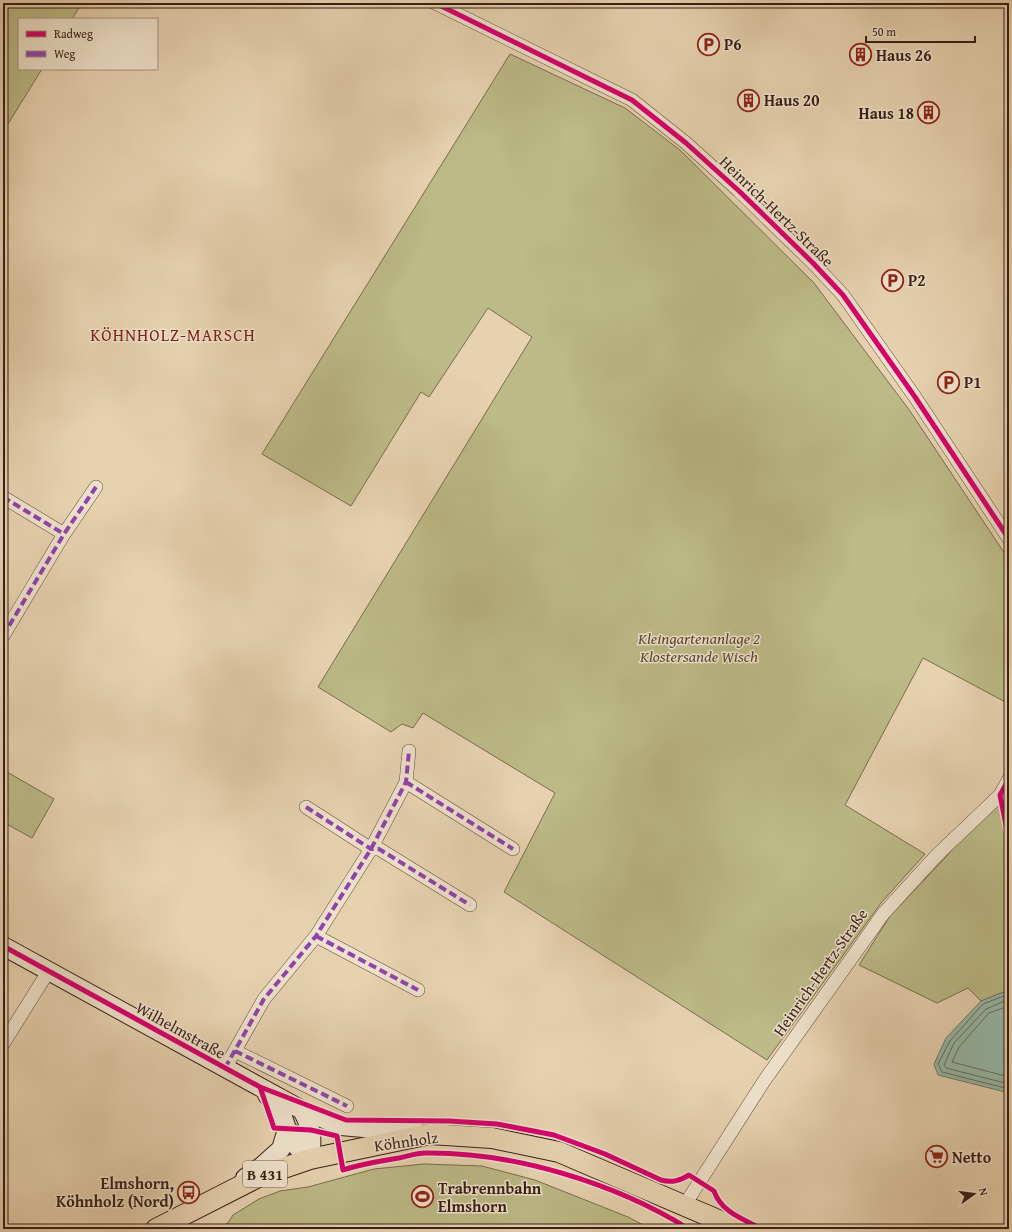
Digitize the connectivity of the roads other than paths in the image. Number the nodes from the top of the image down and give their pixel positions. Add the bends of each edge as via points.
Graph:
1 (435, 3) edge
2 (96, 487) dead end
3 (3, 497) edge
4 (64, 534) junction
5 (1009, 539) edge
6 (3, 636) edge
7 (409, 751) dead end
8 (1009, 779) edge
9 (406, 782) junction
10 (306, 807) dead end
11 (371, 849) junction
12 (512, 849) dead end
13 (470, 905) dead end
14 (316, 936) junction
15 (3, 946) edge
16 (48, 972) junction
17 (418, 990) dead end
18 (3, 1044) edge
19 (235, 1051) junction
20 (225, 1068) junction
21 (260, 1087) junction
22 (347, 1106) dead end
23 (302, 1110) junction
24 (288, 1129) junction
25 (430, 1134) junction
26 (310, 1159) junction
27 (222, 1194) junction
28 (684, 1206) junction
29 (156, 1229) edge
30 (718, 1229) edge
31 (739, 1229) edge

1 - 5 street, Heinrich-Hertz-Straße via 632,100 686,142 739,191 843,295 915,397
2 - 4 street
3 - 4 street
4 - 6 street
7 - 9 street
8 - 28 street, Heinrich-Hertz-Straße via 1000,795 936,856 883,914 764,1081
9 - 11 street
9 - 12 street
10 - 11 street
11 - 13 street via 379,849
11 - 14 street
14 - 17 street
14 - 19 street via 264,999
15 - 16 main road, Wilhelmstraße
16 - 18 street
16 - 20 main road, Wilhelmstraße
19 - 20 street
19 - 22 street
20 - 21 main road, Wilhelmstraße
21 - 23 main road, Wilhelmstraße
21 - 24 main road, Wilhelmstraße via 281,1111
23 - 25 main road, Wilhelmstraße via 341,1126
23 - 26 main road via 311,1130
24 - 26 main road, Wilhelmstraße via 297,1147
24 - 27 main road via 281,1149
25 - 26 main road, Köhnholz / B 431
25 - 28 main road, Köhnholz / B 431 via 492,1138 559,1152
26 - 27 main road, Köhnholz / B 431 via 260,1176
27 - 29 main road, Köhnholz / B 431
28 - 30 main road, B 431
28 - 31 main road, B 431

